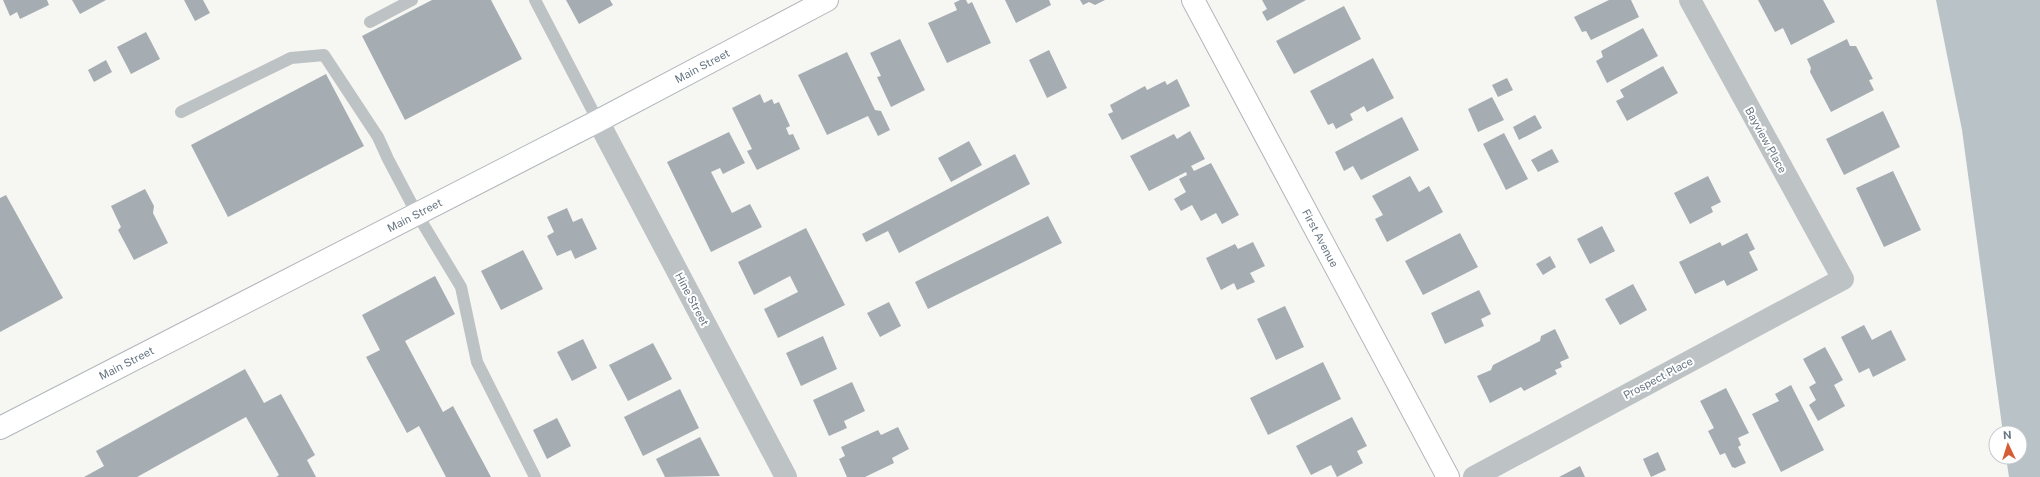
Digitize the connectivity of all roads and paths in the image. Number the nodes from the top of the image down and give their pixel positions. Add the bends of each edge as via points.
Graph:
1 (412, 0) edge
2 (535, 0) edge
3 (827, 0) edge
4 (1193, 0) edge
5 (1690, 0) edge
6 (370, 22) dead end
7 (181, 112) dead end
8 (598, 121) junction
9 (417, 214) junction
10 (1842, 279) joint
11 (0, 428) edge
12 (535, 477) edge
13 (786, 477) edge
14 (1448, 477) edge
15 (1474, 477) edge

1 - 6 lane
2 - 8 lane
3 - 8 street, Main Street
4 - 14 street, First Avenue
5 - 10 street, Bayview Place
7 - 9 lane via 291,58 324,55 378,137
8 - 9 street, Main Street
8 - 13 street, Hine Street
9 - 11 street, Main Street
9 - 12 lane via 461,286 477,362
10 - 15 street, Prospect Place

